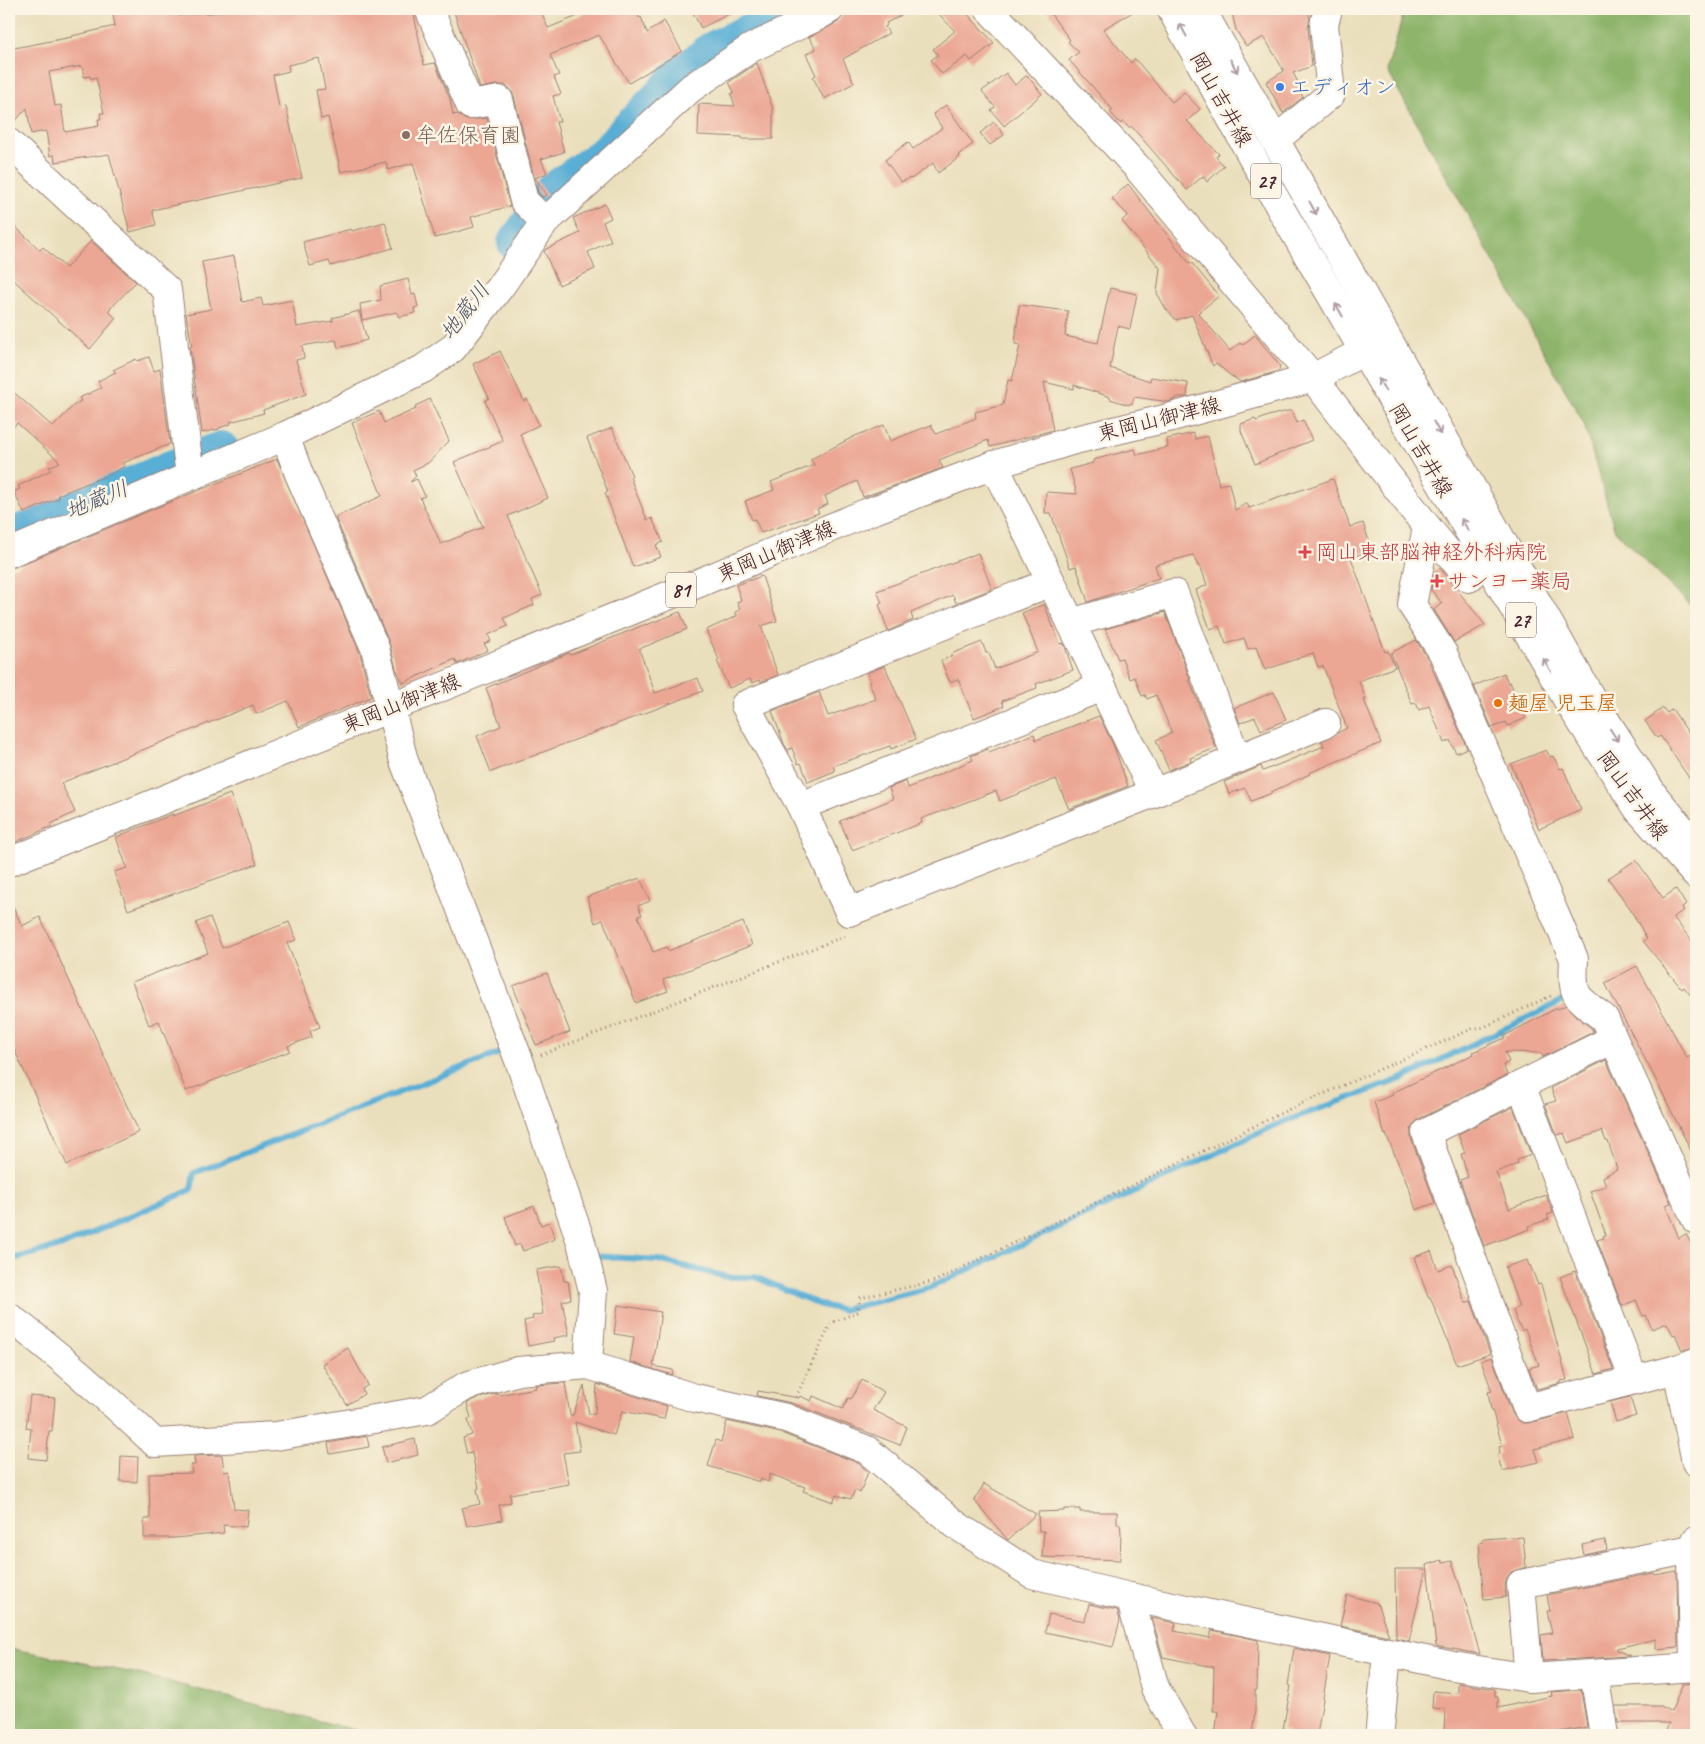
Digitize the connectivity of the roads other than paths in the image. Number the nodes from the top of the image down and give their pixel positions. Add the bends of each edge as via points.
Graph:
1 (429, 9) edge
2 (830, 9) edge
3 (989, 9) edge
4 (1171, 9) edge
5 (1201, 9) edge
6 (1328, 9) edge
7 (1275, 140) junction
8 (9, 143) edge
9 (545, 222) junction
10 (1388, 339) junction
11 (1363, 352) junction
12 (1313, 378) junction
13 (285, 436) junction
14 (994, 465) junction
15 (190, 476) junction
16 (1428, 527) junction
17 (9, 553) edge
18 (1469, 578) dead end
19 (1051, 582) junction
20 (1071, 623) junction
21 (1102, 686) junction
22 (390, 707) junction
23 (1326, 723) dead end
24 (1237, 759) junction
25 (1154, 792) junction
26 (801, 806) junction
27 (1696, 846) edge
28 (9, 862) edge
29 (1696, 875) edge
30 (1613, 1039) junction
31 (1521, 1085) junction
32 (1690, 1186) edge
33 (1696, 1220) edge
34 (9, 1317) edge
35 (588, 1365) junction
36 (1686, 1365) edge
37 (1634, 1380) junction
38 (1696, 1462) edge
39 (1696, 1545) edge
40 (1130, 1597) junction
41 (1388, 1652) junction
42 (1695, 1667) edge
43 (1594, 1674) junction
44 (1529, 1678) junction
45 (1380, 1728) dead end
46 (1182, 1735) edge
47 (1604, 1735) edge

1 - 9 street via 470,105 499,100 524,201
2 - 9 street via 752,48 691,88
3 - 12 street via 1135,165
11 -> 4 street, 岡山吉井線 / 27
5 -> 7 street, 岡山吉井線 / 27
6 - 7 street via 1324,25 1331,94
7 -> 10 street, 岡山吉井線 / 27
8 - 15 street via 167,290
9 - 13 street via 453,348 423,369
10 - 11 street, 東岡山御津線 / 81
10 -> 27 street, 岡山吉井線 / 27 via 1591,698 1655,797
11 - 12 street, 東岡山御津線 / 81
29 -> 11 street, 岡山吉井線 / 27 via 1638,809 1571,706
12 - 14 street, 東岡山御津線 / 81 via 1071,441
12 - 16 street
13 - 15 street
13 - 22 street via 375,648
14 - 19 street
14 - 22 street, 東岡山御津線 / 81 via 866,513
15 - 17 street
16 - 18 street
16 - 30 street via 1412,605 1443,653 1574,959 1573,986 1580,1000 1604,1018
19 - 20 street
19 - 26 street via 744,705
20 - 21 street
20 - 24 street via 1174,593
21 - 25 street
21 - 26 street
22 - 28 street, 東岡山御津線 / 81
22 - 35 street via 404,761 520,1063 581,1242 593,1291
23 - 24 street
24 - 25 street
25 - 26 street via 849,912
30 - 31 street
30 - 32 street
31 - 37 street
31 - 37 street via 1426,1133 1526,1408
32 - 33 street
34 - 35 street via 102,1392 155,1443 276,1436 427,1410 466,1386 518,1371
35 - 40 street via 695,1398 786,1418 867,1450 956,1524 1032,1574
36 - 37 street
36 - 38 street
39 - 42 street via 1692,1558
39 - 44 street via 1521,1584
40 - 41 street
40 - 46 street via 1155,1688
41 - 44 street
41 - 45 street
42 - 43 street
43 - 44 street
43 - 47 street

